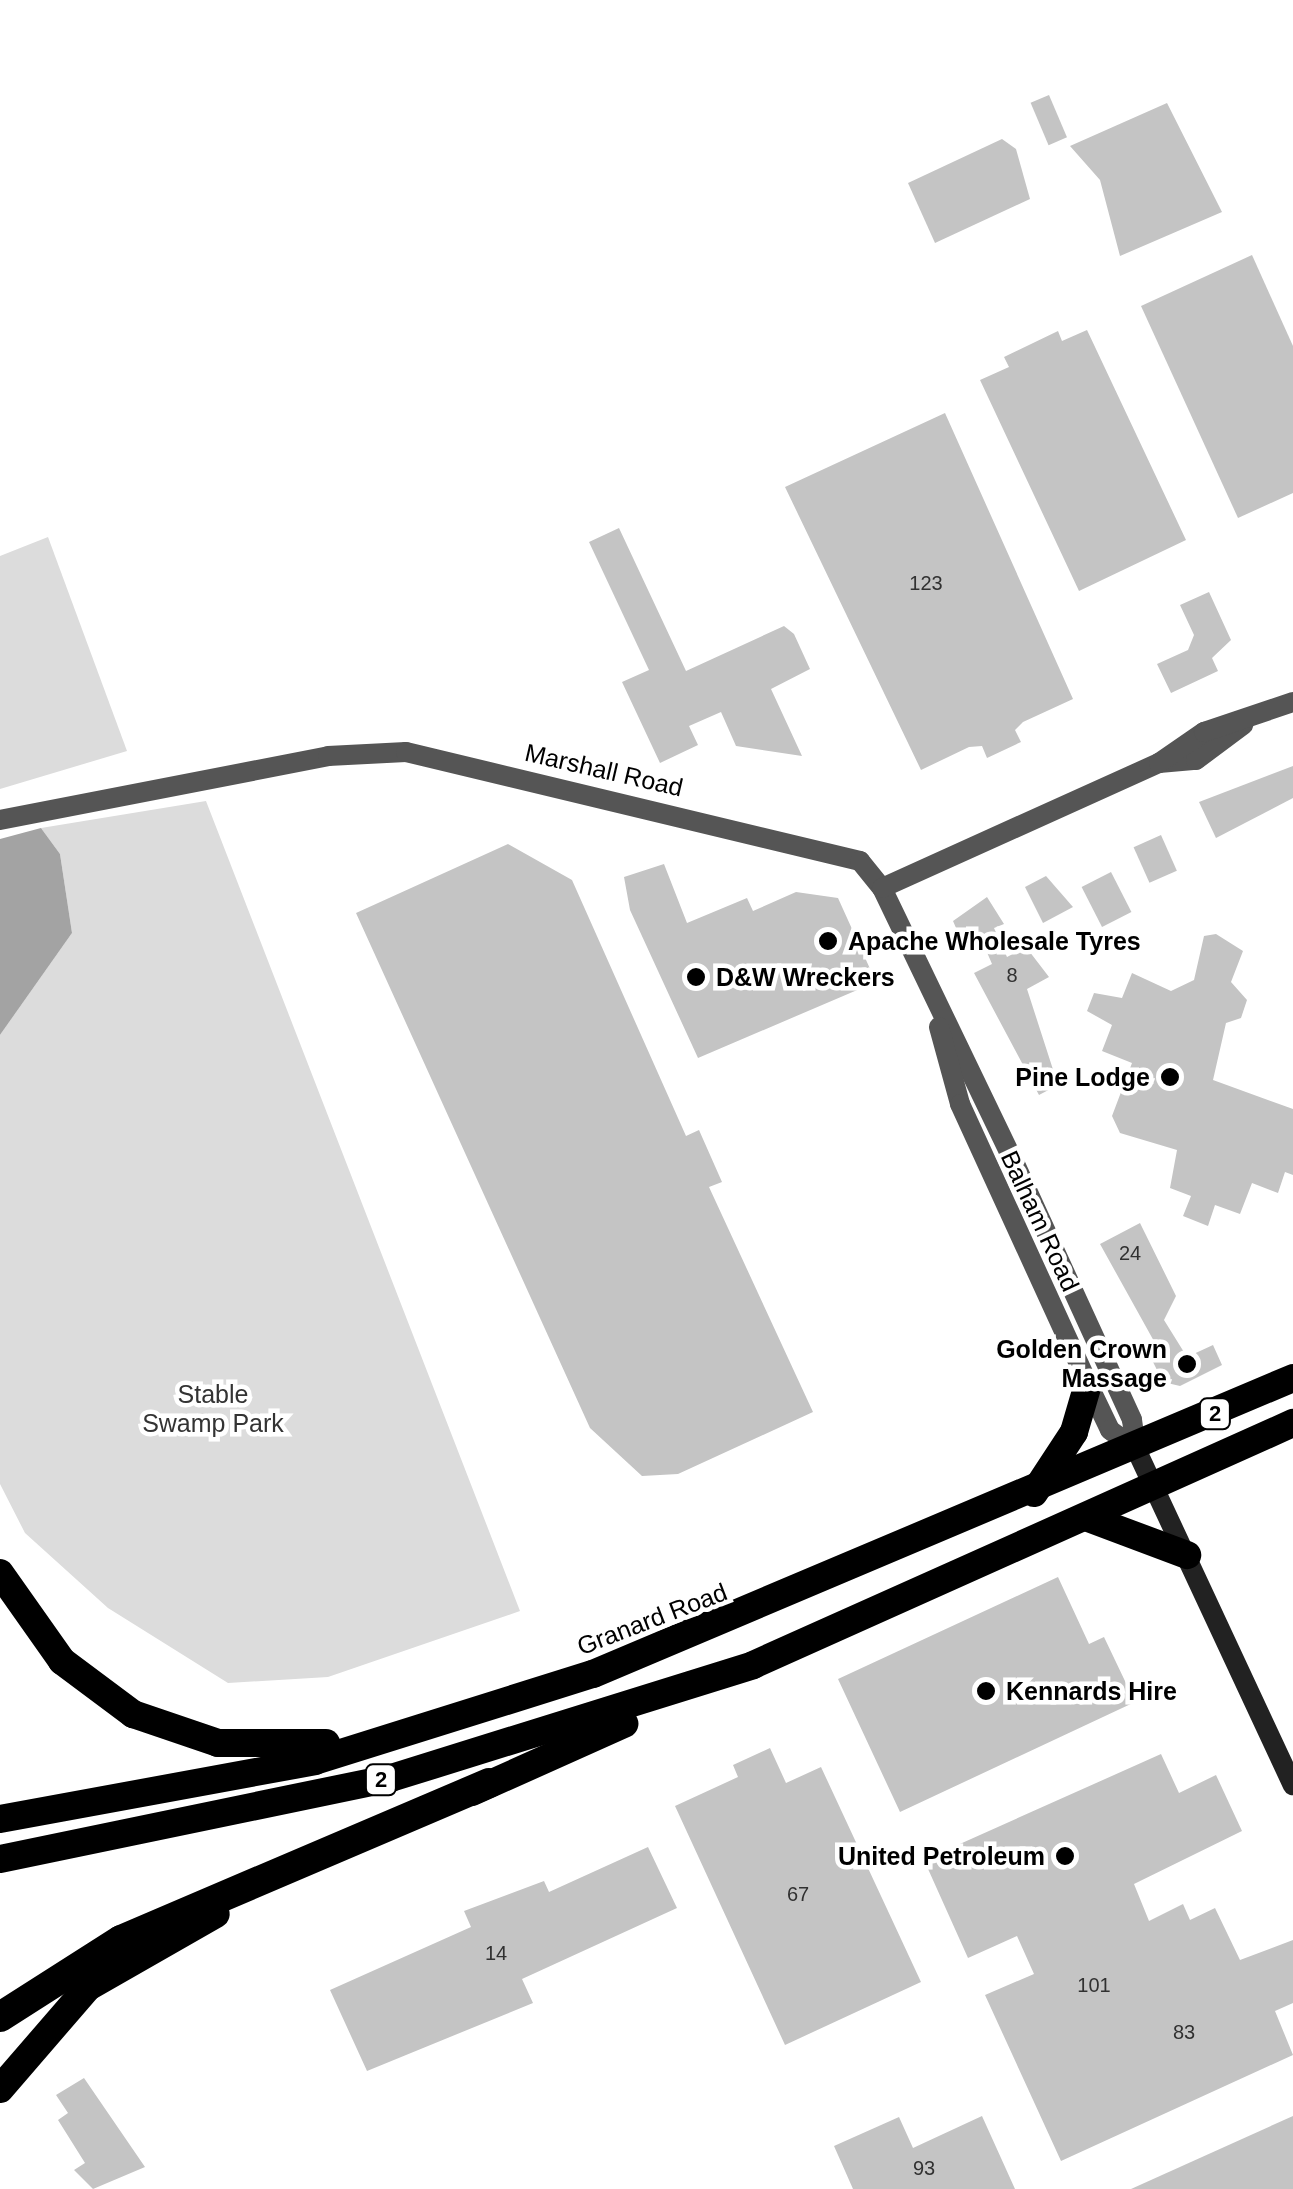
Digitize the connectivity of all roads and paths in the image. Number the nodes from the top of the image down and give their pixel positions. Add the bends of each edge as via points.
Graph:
1 (1293, 702) edge
2 (0, 820) edge
3 (882, 888) junction
4 (933, 996) junction
5 (1293, 1378) edge
6 (1088, 1384) junction
7 (1293, 1424) edge
8 (1136, 1449) junction
9 (1157, 1486) junction
10 (1034, 1493) junction
11 (1088, 1518) junction
12 (1187, 1555) junction
13 (0, 1573) edge
14 (753, 1665) junction
15 (446, 1722) junction
16 (488, 1783) junction
17 (1293, 1786) edge
18 (0, 1819) edge
19 (0, 1859) edge
20 (0, 2016) edge
21 (0, 2089) edge

1 - 3 street via 1243,725 1206,755 1160,763
2 - 3 street, Marshall Road via 328,756 406,752 836,850 868,867
3 - 4 street, Balham Road
4 - 6 street, Balham Road via 960,1104
4 - 8 street, Balham Road via 1132,1420
5 - 8 highway, Granard Road / 2
6 - 8 street, Balham Road via 1110,1430
6 - 10 highway via 1074,1432
7 - 9 highway, 2
8 - 9 main road, Balham Road
8 - 10 highway, Granard Road / 2
9 - 11 highway, 2
9 - 12 main road, Balham Road
10 - 15 highway, Granard Road / 2 via 729,1623
11 - 12 highway
11 - 14 highway, 2
12 - 17 main road, Balham Road
13 - 15 highway via 73,1671 133,1714 184,1736 290,1747
14 - 16 highway
14 - 19 highway, 2 via 391,1778
15 - 18 highway, Granard Road / 2 via 254,1775
16 - 20 highway via 122,1940
16 - 21 highway via 112,1970 52,2018

